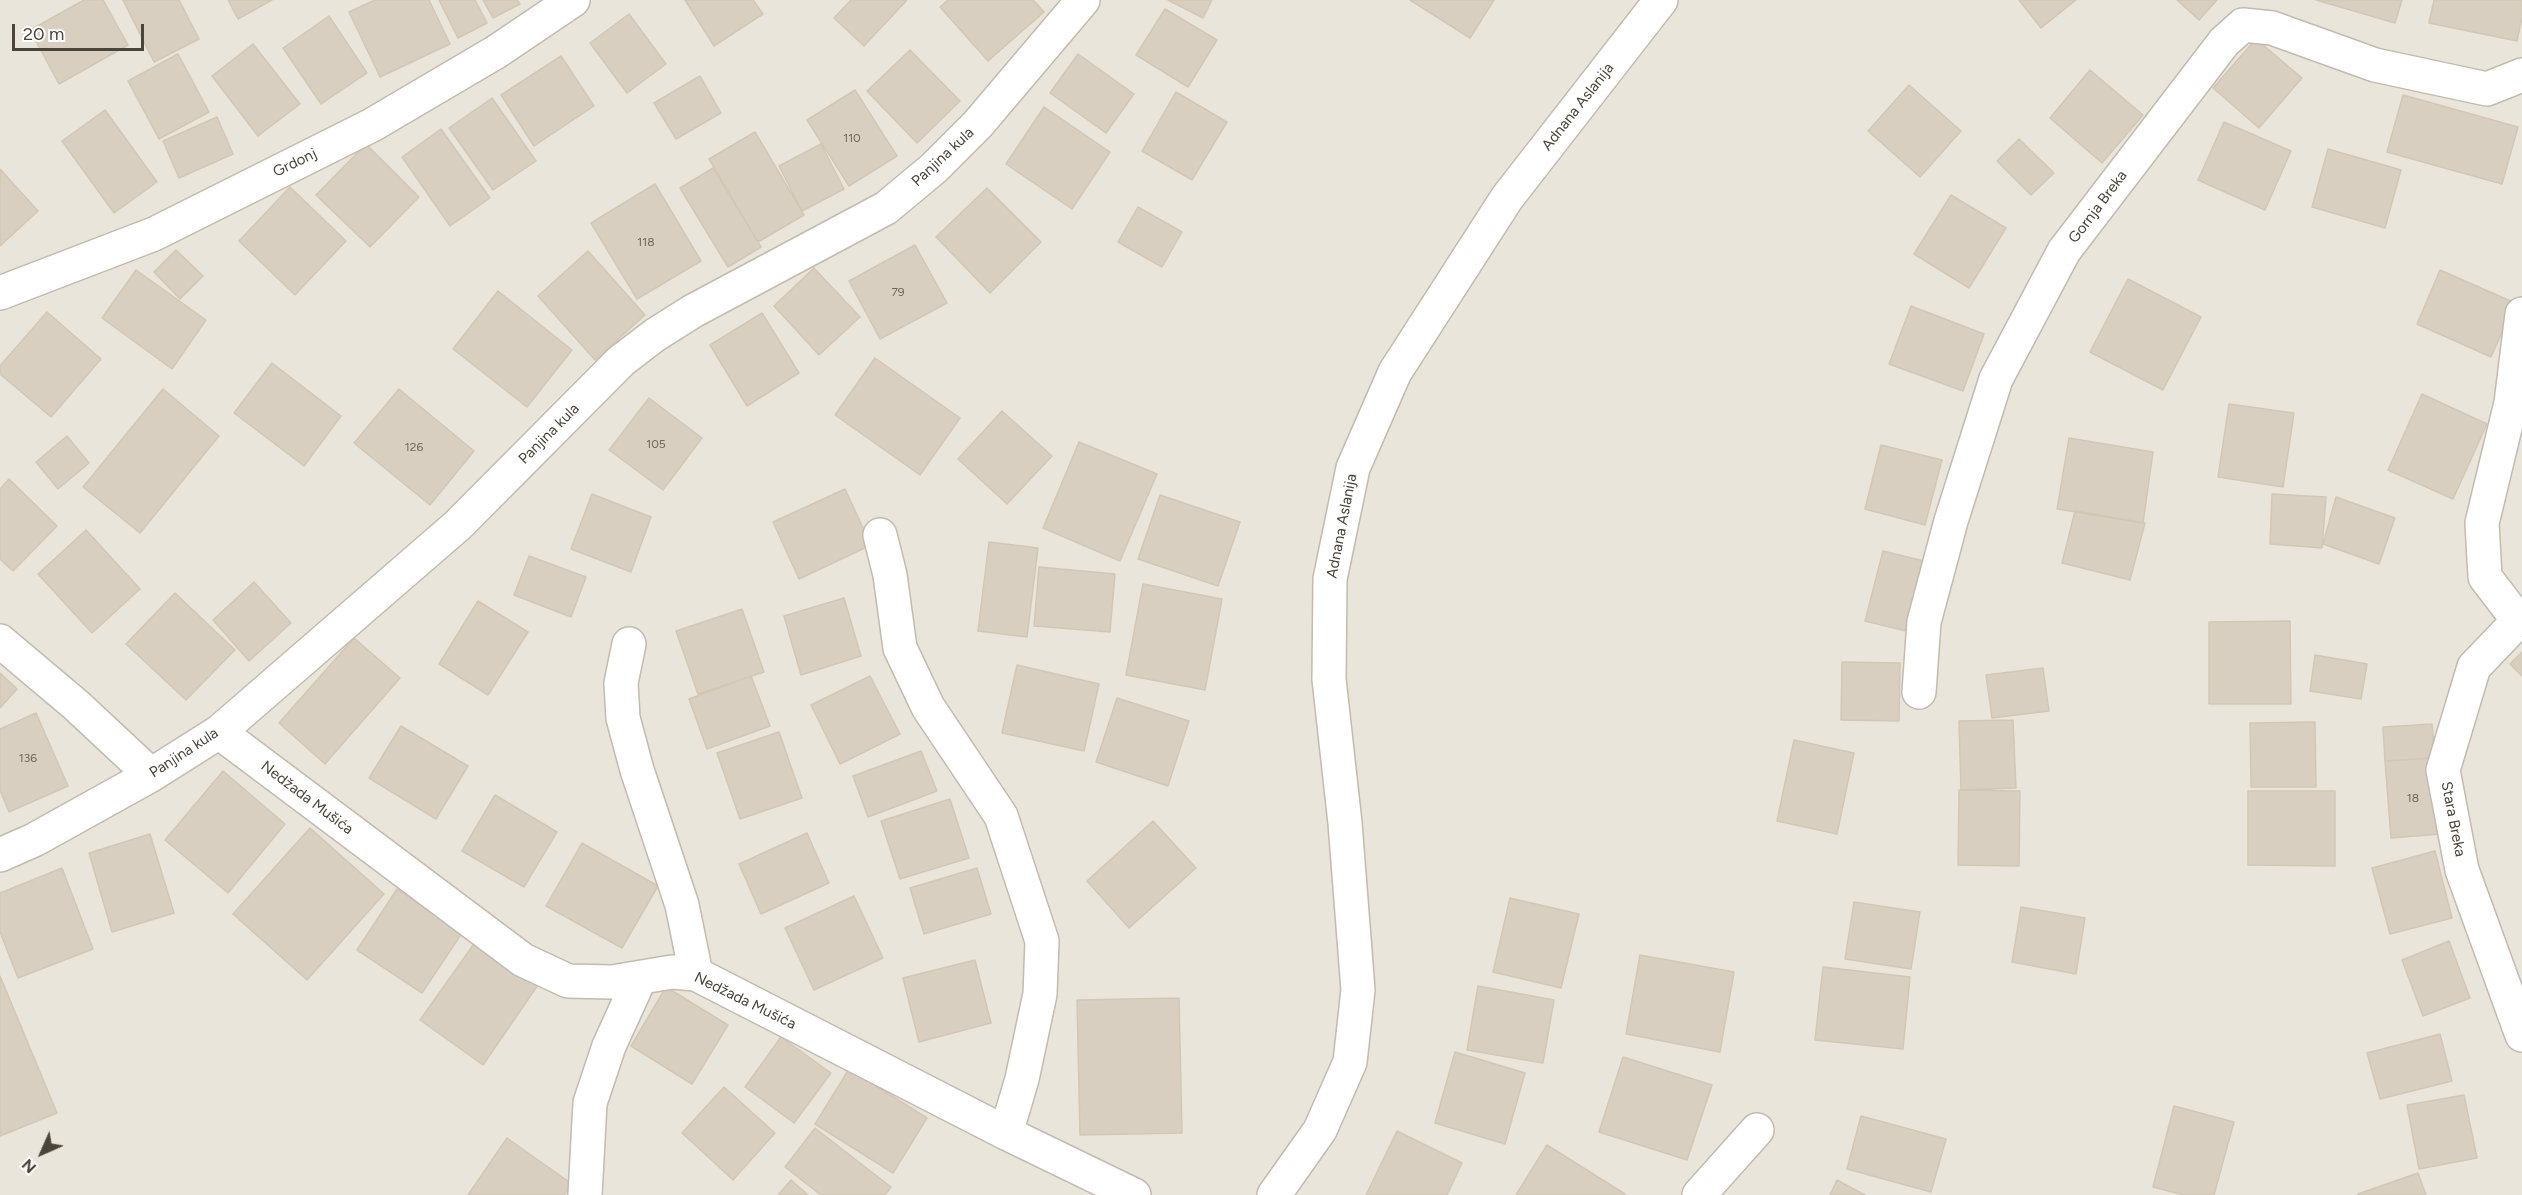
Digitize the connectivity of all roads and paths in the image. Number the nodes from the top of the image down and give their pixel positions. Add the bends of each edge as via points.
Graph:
1 (573, 0) edge
2 (1083, 0) edge
3 (1661, 0) edge
4 (2522, 75) edge
5 (0, 294) edge
6 (2522, 314) edge
7 (880, 535) dead end
8 (2520, 618) edge
9 (0, 641) edge
10 (629, 644) dead end
11 (1919, 692) dead end
12 (219, 732) junction
13 (151, 775) junction
14 (0, 855) edge
15 (696, 974) junction
16 (640, 978) junction
17 (2522, 1035) edge
18 (1757, 1130) dead end
19 (1006, 1133) junction
20 (1084, 1184) edge
21 (585, 1195) edge
22 (1134, 1195) edge
23 (1274, 1195) edge
24 (1699, 1195) edge

1 - 5 street, Grdonj via 496,52 372,125 154,234
2 - 12 street, Panjina kula via 978,124 926,175 886,208 655,334 629,355 458,525
3 - 23 street, Adnana Aslanija via 1508,198 1395,372 1353,468 1330,579 1329,680 1358,990 1350,1062 1320,1130
4 - 11 street, Gornja Breka via 2487,89 2375,64 2272,28 2244,25 2224,42 2064,251 1996,379 1924,622
6 - 8 street via 2511,403 2482,523 2485,577
7 - 19 street via 900,648 928,707 1001,816 1042,941 1040,994
8 - 17 street, Stara Breka via 2474,667 2443,770 2462,870
9 - 13 street
10 - 15 street via 621,683 622,718 682,904
12 - 13 street, Panjina kula
12 - 16 street, Nedžada Mušića via 523,960 568,981
13 - 14 street, Panjina kula
15 - 16 street, Nedžada Mušića via 672,972
15 - 19 street, Nedžada Mušića
16 - 21 street via 609,1046 590,1103
18 - 24 street
19 - 20 street, Nedžada Mušića
20 - 22 street, Nedžada Mušića

